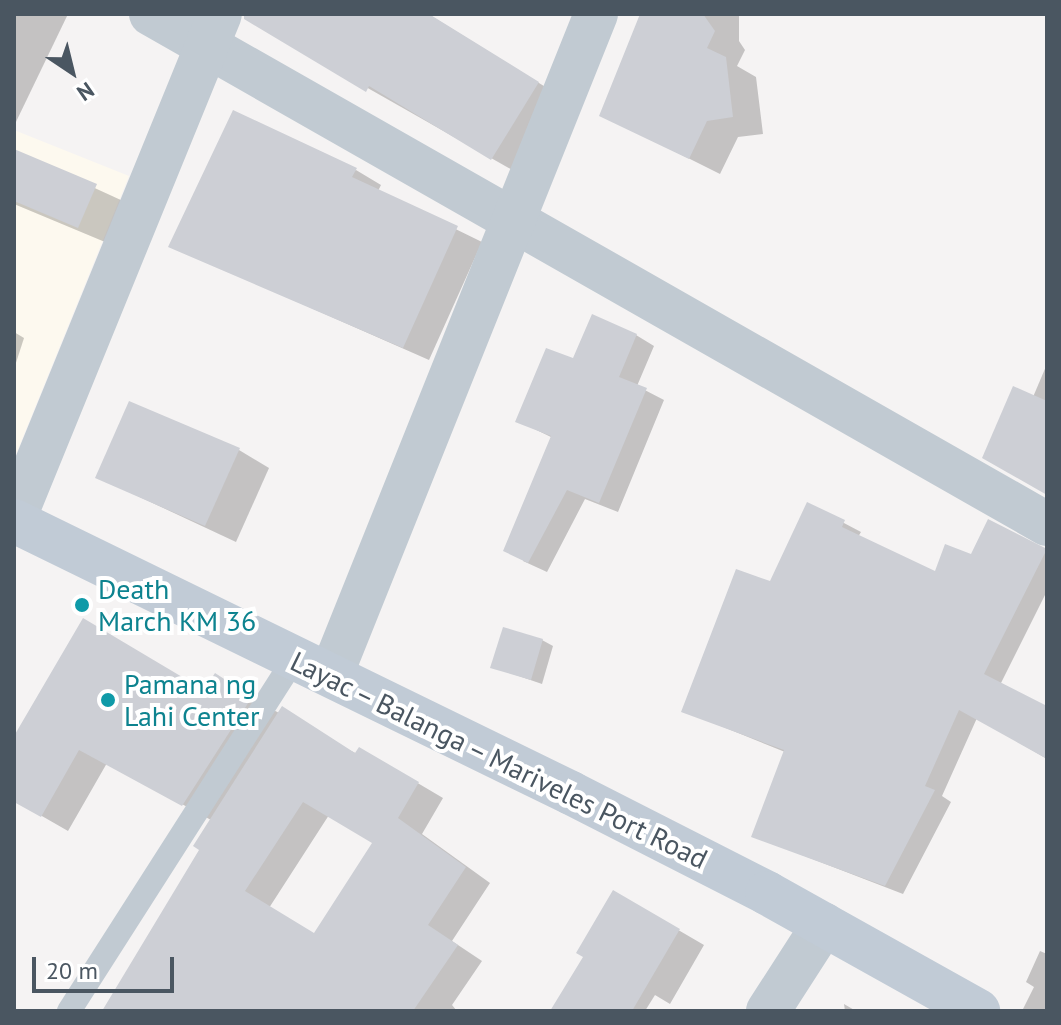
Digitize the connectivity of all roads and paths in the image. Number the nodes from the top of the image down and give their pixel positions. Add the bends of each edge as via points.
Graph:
1 (151, 14) edge
2 (596, 14) edge
3 (214, 29) edge
4 (516, 220) junction
5 (14, 520) edge
6 (1047, 524) edge
7 (313, 667) junction
8 (824, 924) junction
9 (69, 1011) edge
10 (768, 1011) edge
11 (978, 1011) edge

1 - 3 street
2 - 4 street
3 - 4 street
3 - 5 street
4 - 6 street
4 - 7 street
5 - 7 main road, Layac – Balanga – Mariveles Port Road
7 - 8 main road, Layac – Balanga – Mariveles Port Road
7 - 9 lane
8 - 10 street
8 - 11 main road, Layac – Balanga – Mariveles Port Road

